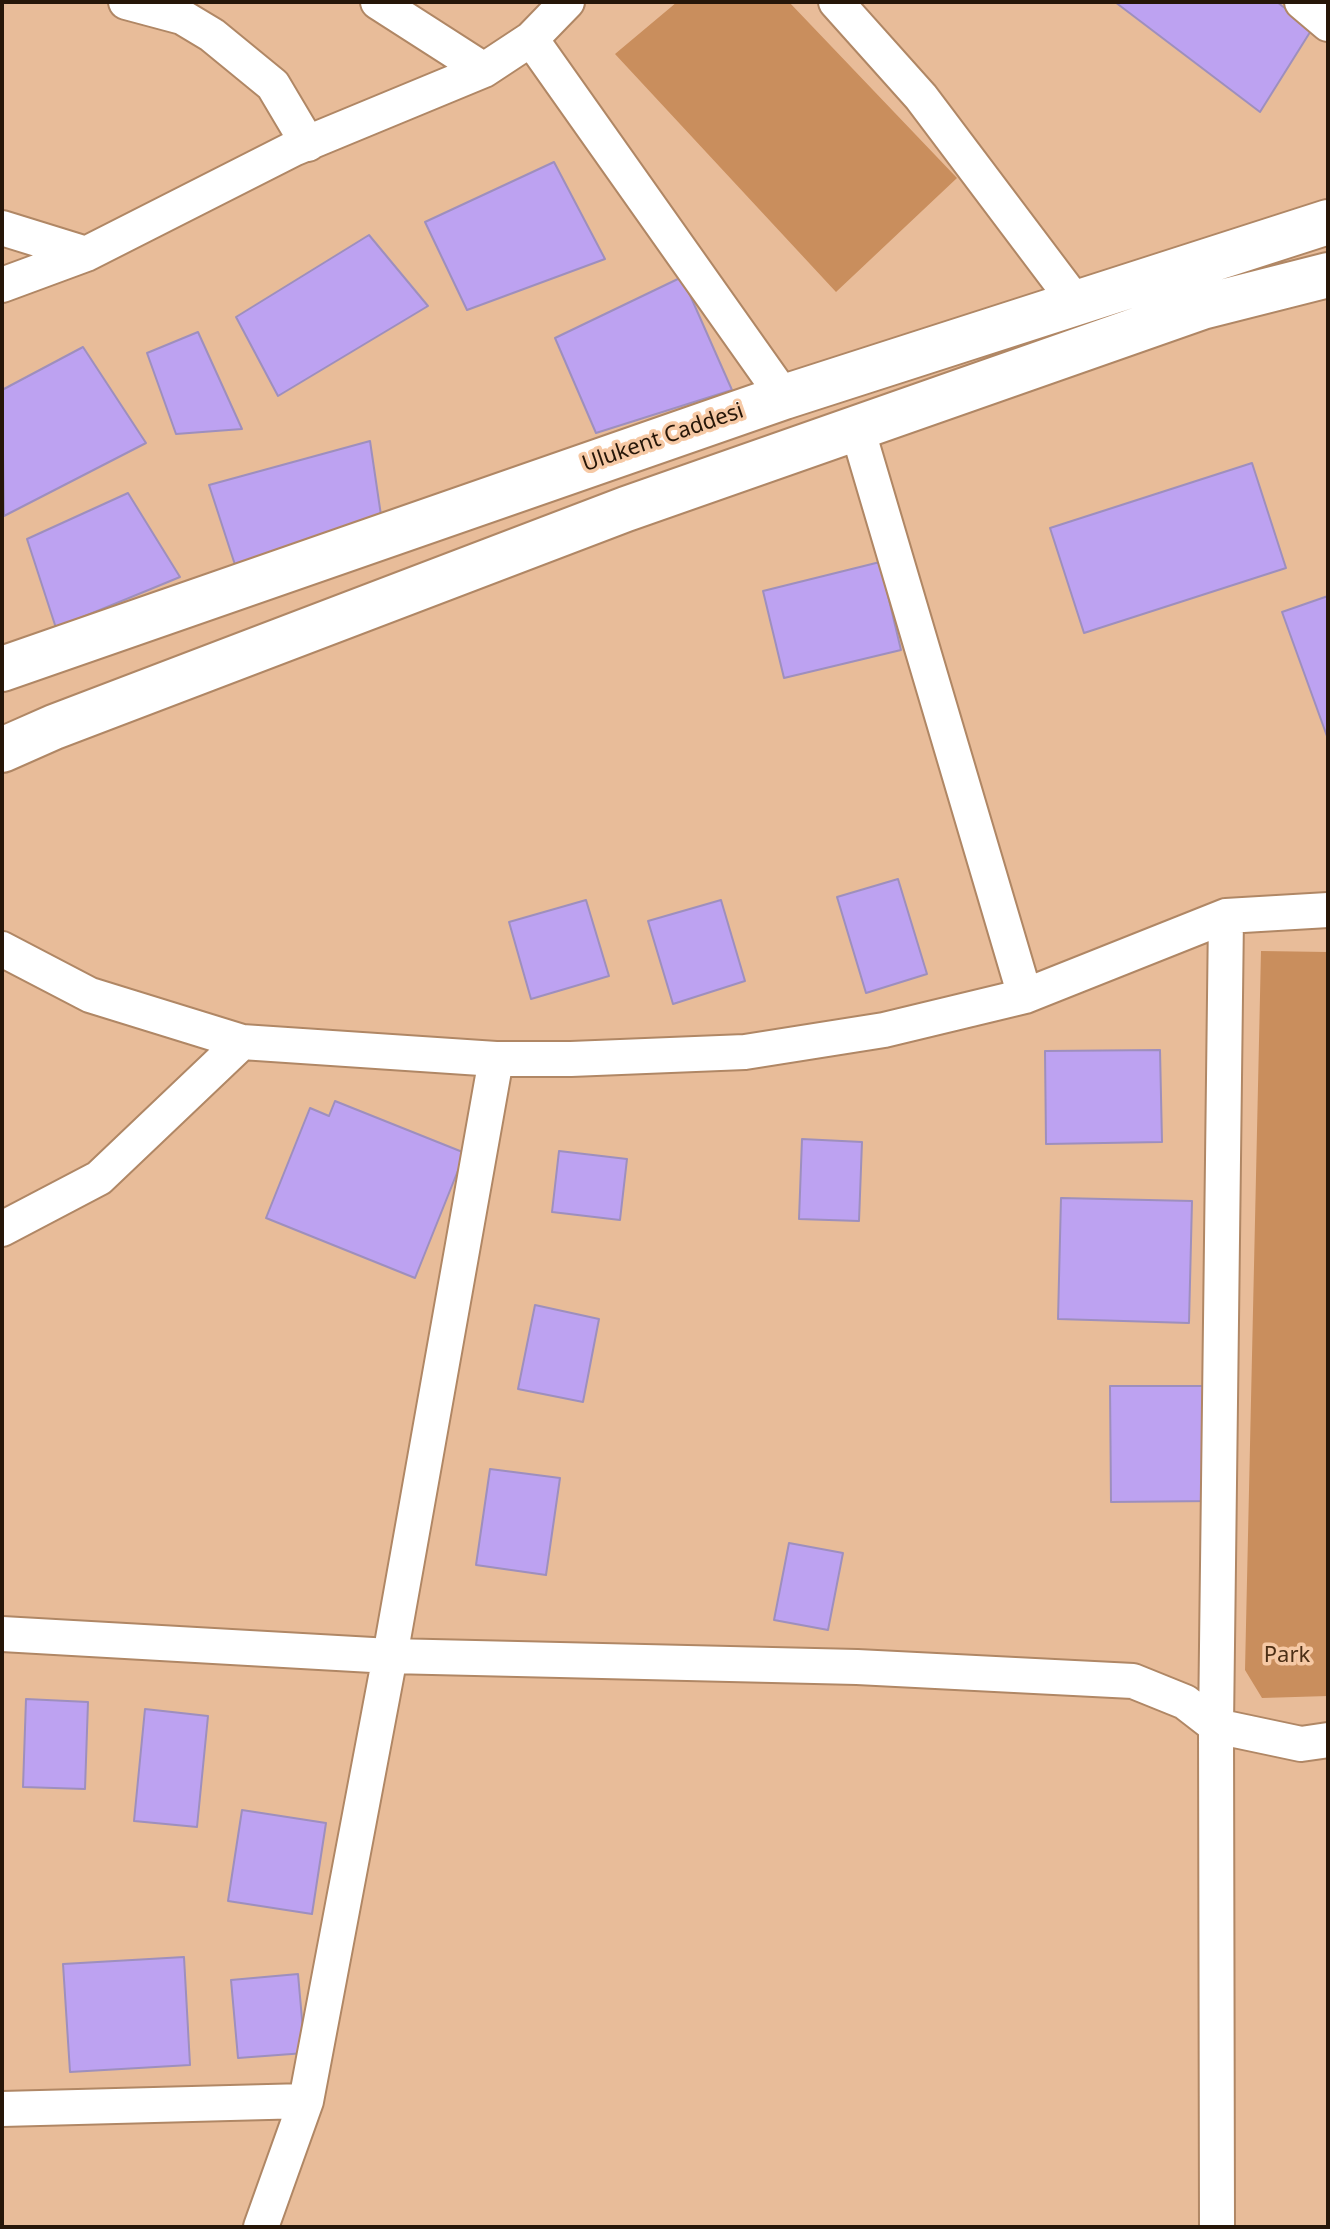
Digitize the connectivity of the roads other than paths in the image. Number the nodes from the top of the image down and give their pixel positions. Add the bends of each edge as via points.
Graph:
1 (126, 2) edge
2 (378, 2) edge
3 (567, 2) edge
4 (836, 2) edge
5 (1302, 2) edge
6 (1328, 24) edge
7 (531, 39) junction
8 (484, 70) junction
9 (308, 144) junction
10 (1328, 222) edge
11 (2, 228) edge
12 (86, 254) junction
13 (1328, 275) edge
14 (2, 285) edge
15 (1077, 304) junction
16 (784, 397) junction
17 (857, 428) junction
18 (2, 669) edge
19 (2, 750) edge
20 (1328, 910) edge
21 (1226, 916) junction
22 (2, 949) edge
23 (1025, 996) junction
24 (242, 1042) junction
25 (496, 1059) junction
26 (2, 1229) edge
27 (2, 1634) edge
28 (390, 1656) junction
29 (1216, 1726) junction
30 (1328, 1740) edge
31 (306, 2101) junction
32 (2, 2109) edge
33 (261, 2227) edge
34 (1217, 2227) edge

1 - 9 street via 182,17 212,35 273,85
2 - 8 street
3 - 7 street
4 - 15 street via 921,97
5 - 6 street
7 - 8 street
7 - 16 street
8 - 9 street
9 - 12 street
10 - 15 street, Ulukent Caddesi
11 - 12 street
12 - 14 street
13 - 17 street via 1202,307
15 - 16 street, Ulukent Caddesi
16 - 18 street, Ulukent Caddesi
17 - 19 street via 597,520
17 - 23 street
20 - 21 street
21 - 23 street
21 - 29 street
22 - 24 street via 90,995
23 - 25 street via 884,1030 745,1052
24 - 25 street
24 - 26 street via 99,1178
25 - 28 street
27 - 28 street
28 - 29 street via 857,1667 1133,1681 1185,1702
28 - 31 street
29 - 30 street via 1301,1744
29 - 34 street
31 - 32 street
31 - 33 street

